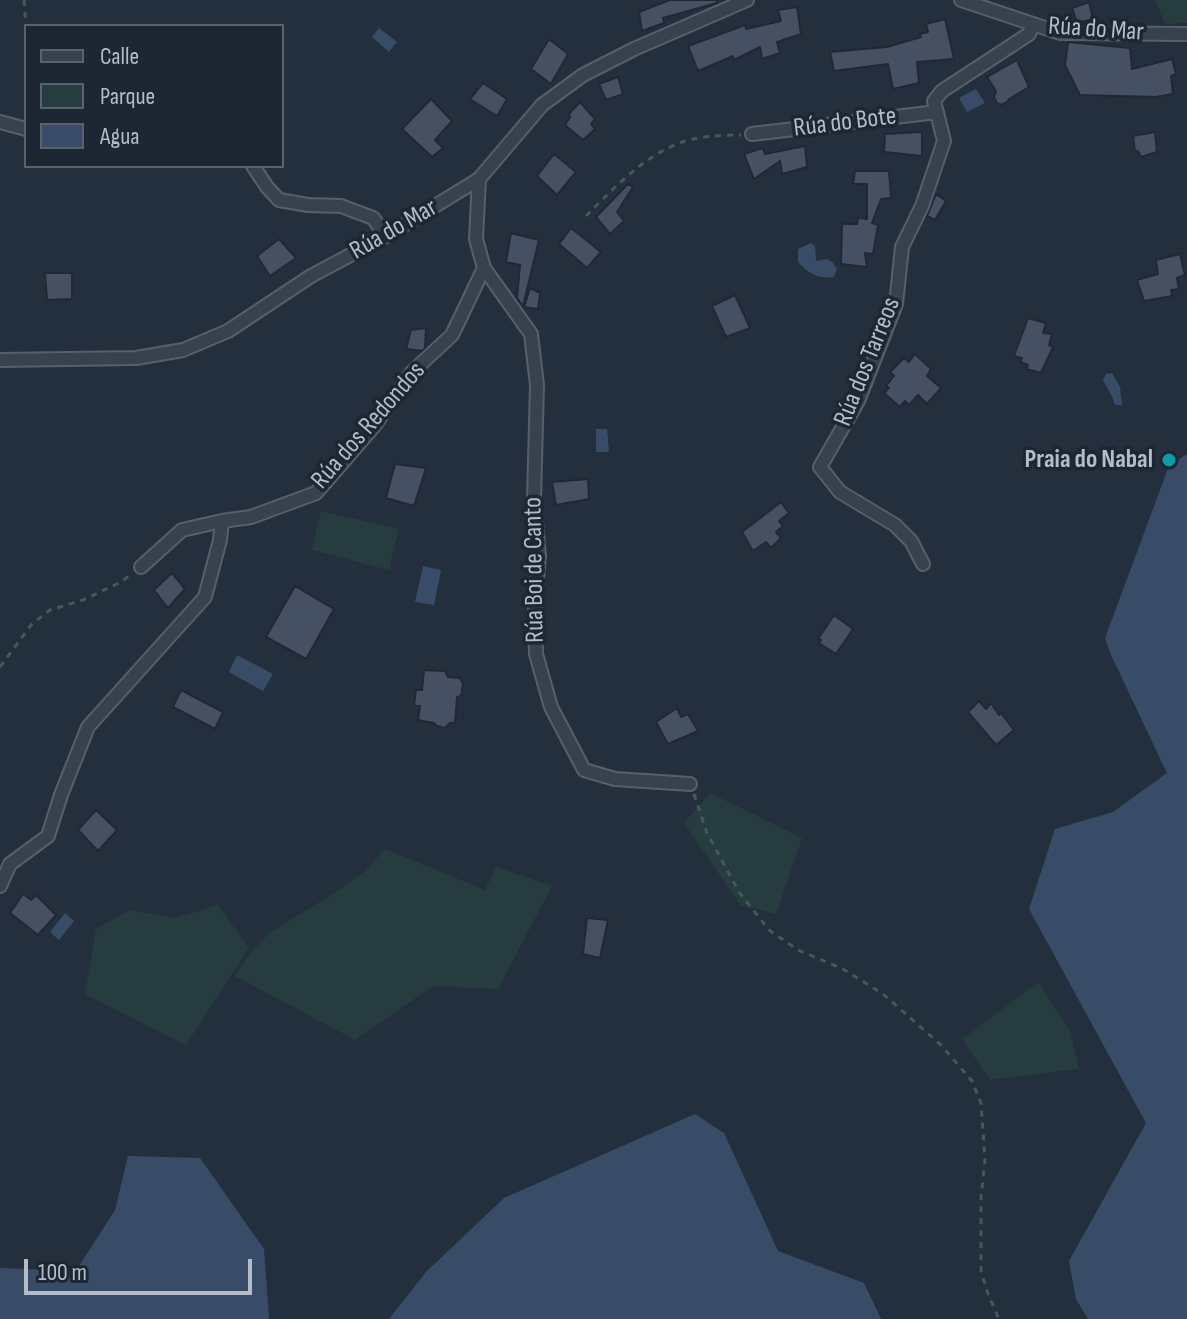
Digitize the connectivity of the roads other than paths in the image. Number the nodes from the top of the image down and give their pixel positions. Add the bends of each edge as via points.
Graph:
1 (747, 0) edge
2 (961, 0) edge
3 (1033, 24) junction
4 (1187, 34) edge
5 (937, 112) junction
6 (0, 122) edge
7 (24, 128) edge
8 (752, 134) road end
9 (254, 168) edge
10 (479, 179) junction
11 (386, 236) junction
12 (484, 268) junction
13 (0, 360) edge
14 (222, 521) junction
15 (923, 564) dead end
16 (141, 567) road end
17 (690, 784) road end
18 (0, 886) edge

1 - 10 street, Rúa do Mar via 583,75 542,105
2 - 3 street, Rúa do Mar
3 - 4 street, Rúa do Mar via 1060,33
3 - 5 street via 1029,34 942,91 934,101
5 - 8 street, Rúa do Bote
5 - 15 street, Rúa dos Tarreos via 944,141 902,247 896,304 858,401 820,467 840,492 895,525
6 - 7 street
9 - 11 street via 279,200 341,206 373,218
10 - 11 street, Rúa do Mar
10 - 12 street via 476,239
11 - 13 street, Rúa do Mar via 311,276 228,331 183,350 136,358
12 - 14 street, Rúa dos Redondos via 452,335 411,373 375,425 316,493 251,517
12 - 17 street, Rúa Boi de Canto via 531,334 537,385 536,654 551,707 584,770 615,779
14 - 16 street, Rúa dos Redondos via 182,530
14 - 18 street via 205,597 88,727 48,836 10,864

